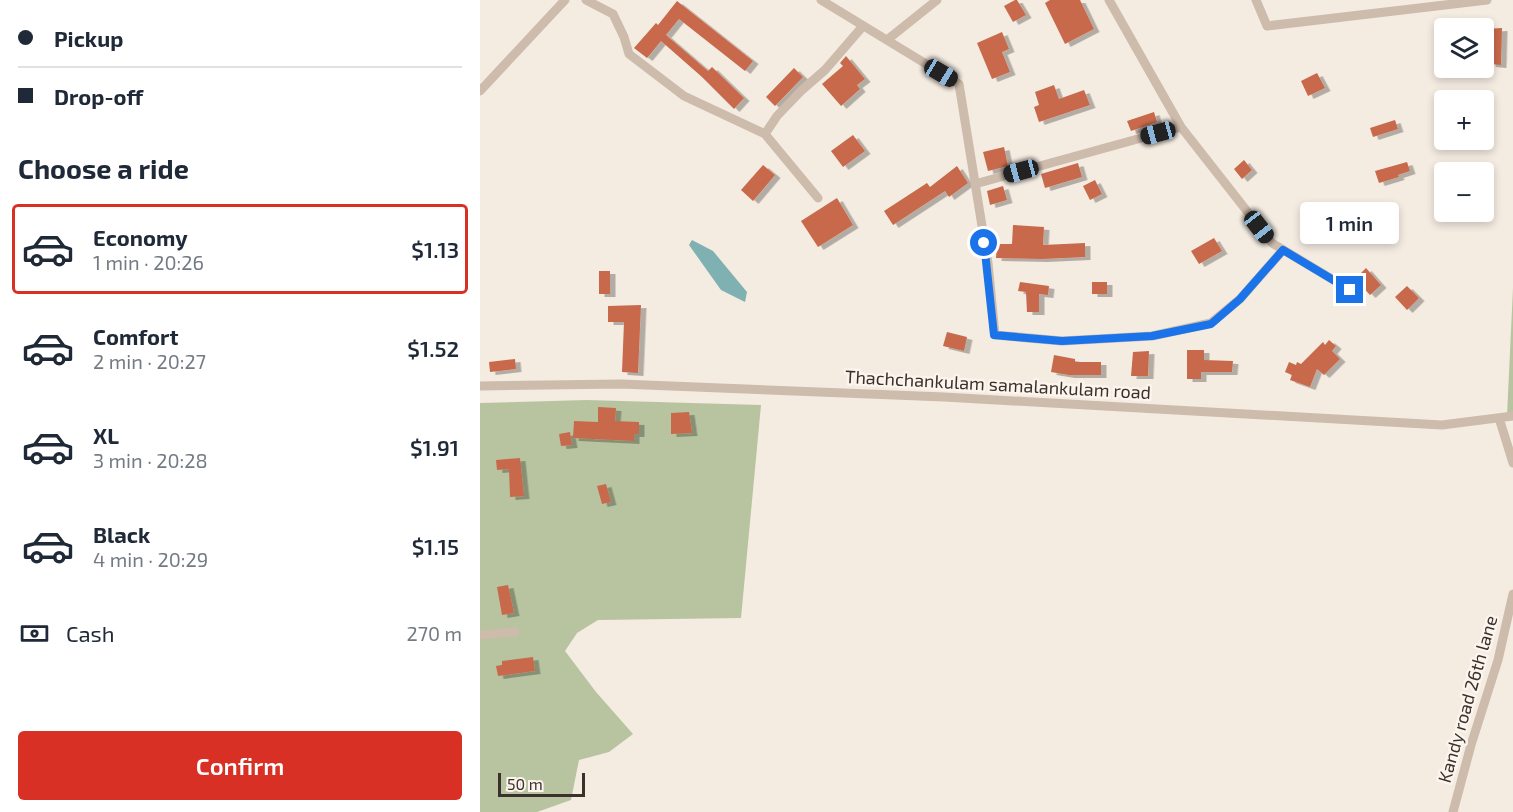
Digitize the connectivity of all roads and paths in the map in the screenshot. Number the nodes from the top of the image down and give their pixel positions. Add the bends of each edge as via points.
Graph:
1 (565, 0) edge
2 (586, 0) edge
3 (821, 0) edge
4 (937, 0) edge
5 (1109, 0) edge
6 (1256, 0) edge
7 (1486, 0) edge
8 (863, 26) junction
9 (887, 40) junction
10 (480, 91) edge
11 (1181, 127) junction
12 (765, 134) junction
13 (975, 183) junction
14 (818, 198) dead end
15 (1283, 250) junction
16 (1350, 290) dead end
17 (480, 386) edge
18 (1513, 416) edge
19 (1499, 418) junction
20 (1513, 463) edge
21 (1513, 594) edge
22 (515, 632) dead end
23 (480, 635) edge
24 (1453, 812) edge

1 - 10 street
2 - 12 street via 614,14 629,54 684,96
3 - 8 street
4 - 9 street
5 - 11 street
6 - 7 street via 1267,26
8 - 9 street
8 - 12 street via 777,116
9 - 13 street via 959,84
11 - 13 street
11 - 15 street via 1272,243
12 - 14 street
13 - 15 street via 994,335 1062,341 1152,336 1211,324 1240,299
15 - 16 street
17 - 19 street, Thachchankulam samalankulam road via 645,384 1442,425
18 - 19 street, Thachchankulam samalankulam road
19 - 20 street
21 - 24 street, Kandy road 26th lane via 1498,660
22 - 23 street

